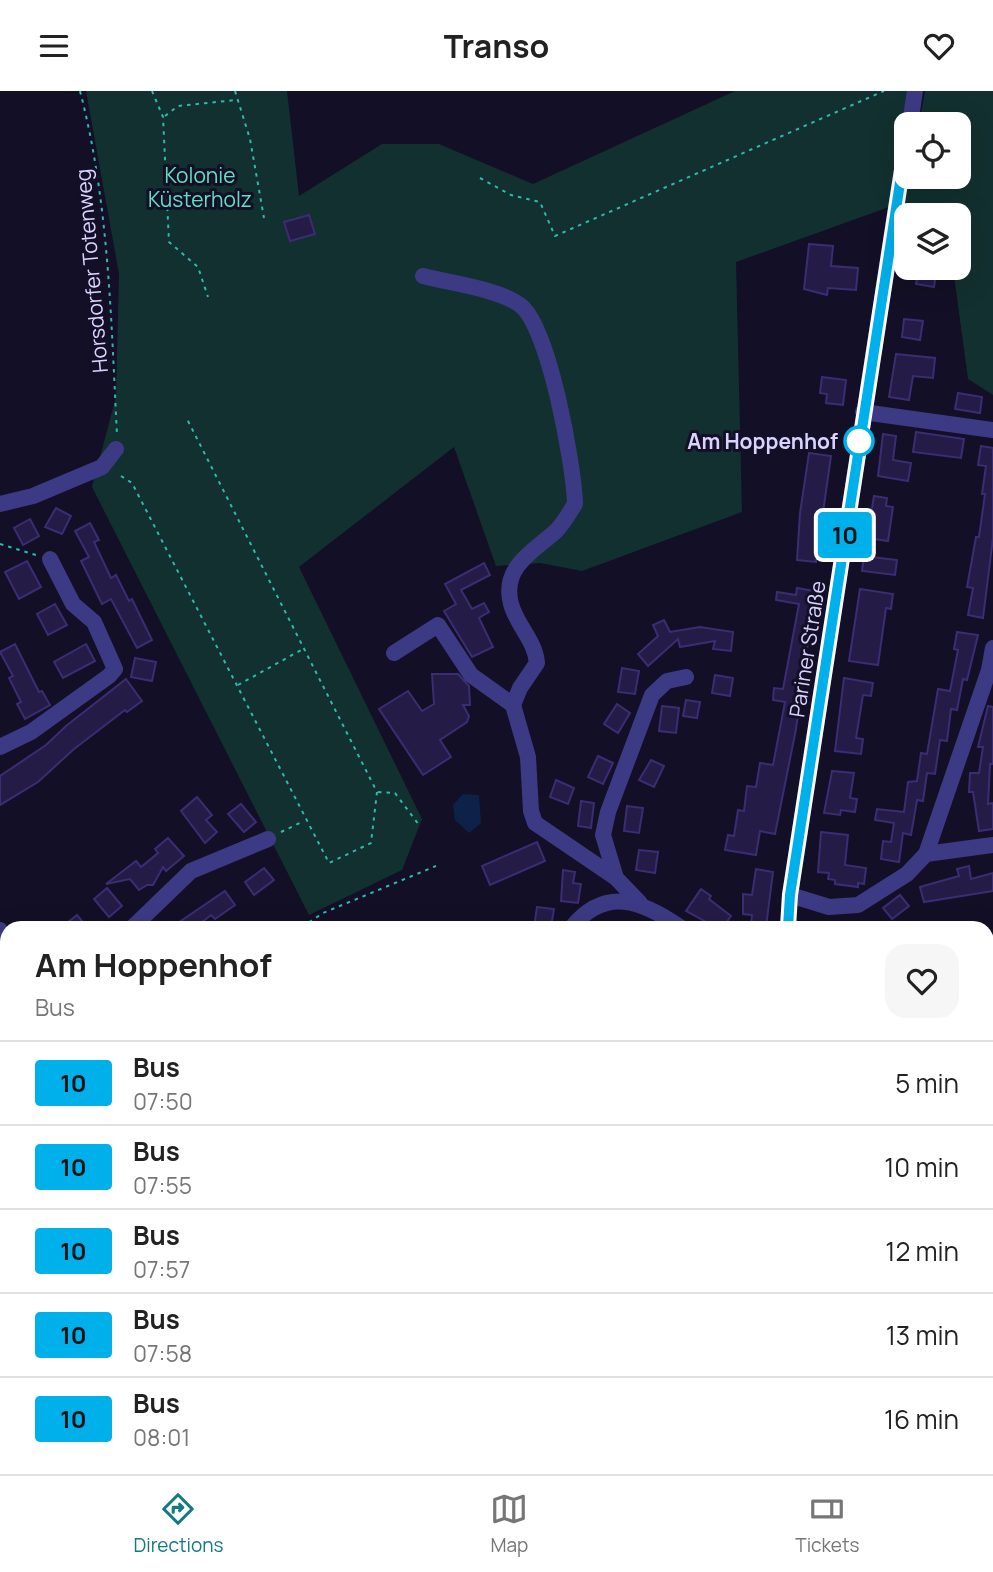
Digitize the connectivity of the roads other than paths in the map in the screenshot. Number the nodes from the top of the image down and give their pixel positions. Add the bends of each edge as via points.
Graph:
1 (915, 91) edge
2 (912, 112) edge
3 (898, 189) edge
4 (423, 276) dead end
5 (863, 412) junction
6 (993, 430) edge
7 (116, 449) road end
8 (0, 504) edge
9 (50, 559) road end
10 (993, 648) edge
11 (394, 653) dead end
12 (686, 677) dead end
13 (513, 705) junction
14 (1, 743) edge
15 (268, 839) road end
16 (993, 845) edge
17 (926, 854) junction
18 (616, 878) junction
19 (790, 895) junction
20 (640, 903) junction
21 (139, 921) edge
22 (577, 921) edge
23 (670, 921) edge
24 (788, 921) edge

1 - 2 street
3 - 5 street, Pariner Straße
4 - 13 street via 524,307 533,319 551,374 567,445 575,504 559,528 521,559 509,587 510,603 532,642 537,663
5 - 6 street
5 - 19 street, Pariner Straße
7 - 8 street via 102,467 33,496
9 - 14 street via 73,604 94,622 115,669 31,732
10 - 17 street
11 - 13 street via 438,625 471,675
12 - 18 street via 667,681 652,695 608,812 603,835
13 - 18 street via 528,757 530,811 535,823
15 - 21 street via 191,871
16 - 17 street
17 - 19 street via 907,874 858,905 830,907
18 - 20 street
19 - 24 street, Pariner Straße
20 - 22 street via 603,904
20 - 23 street

